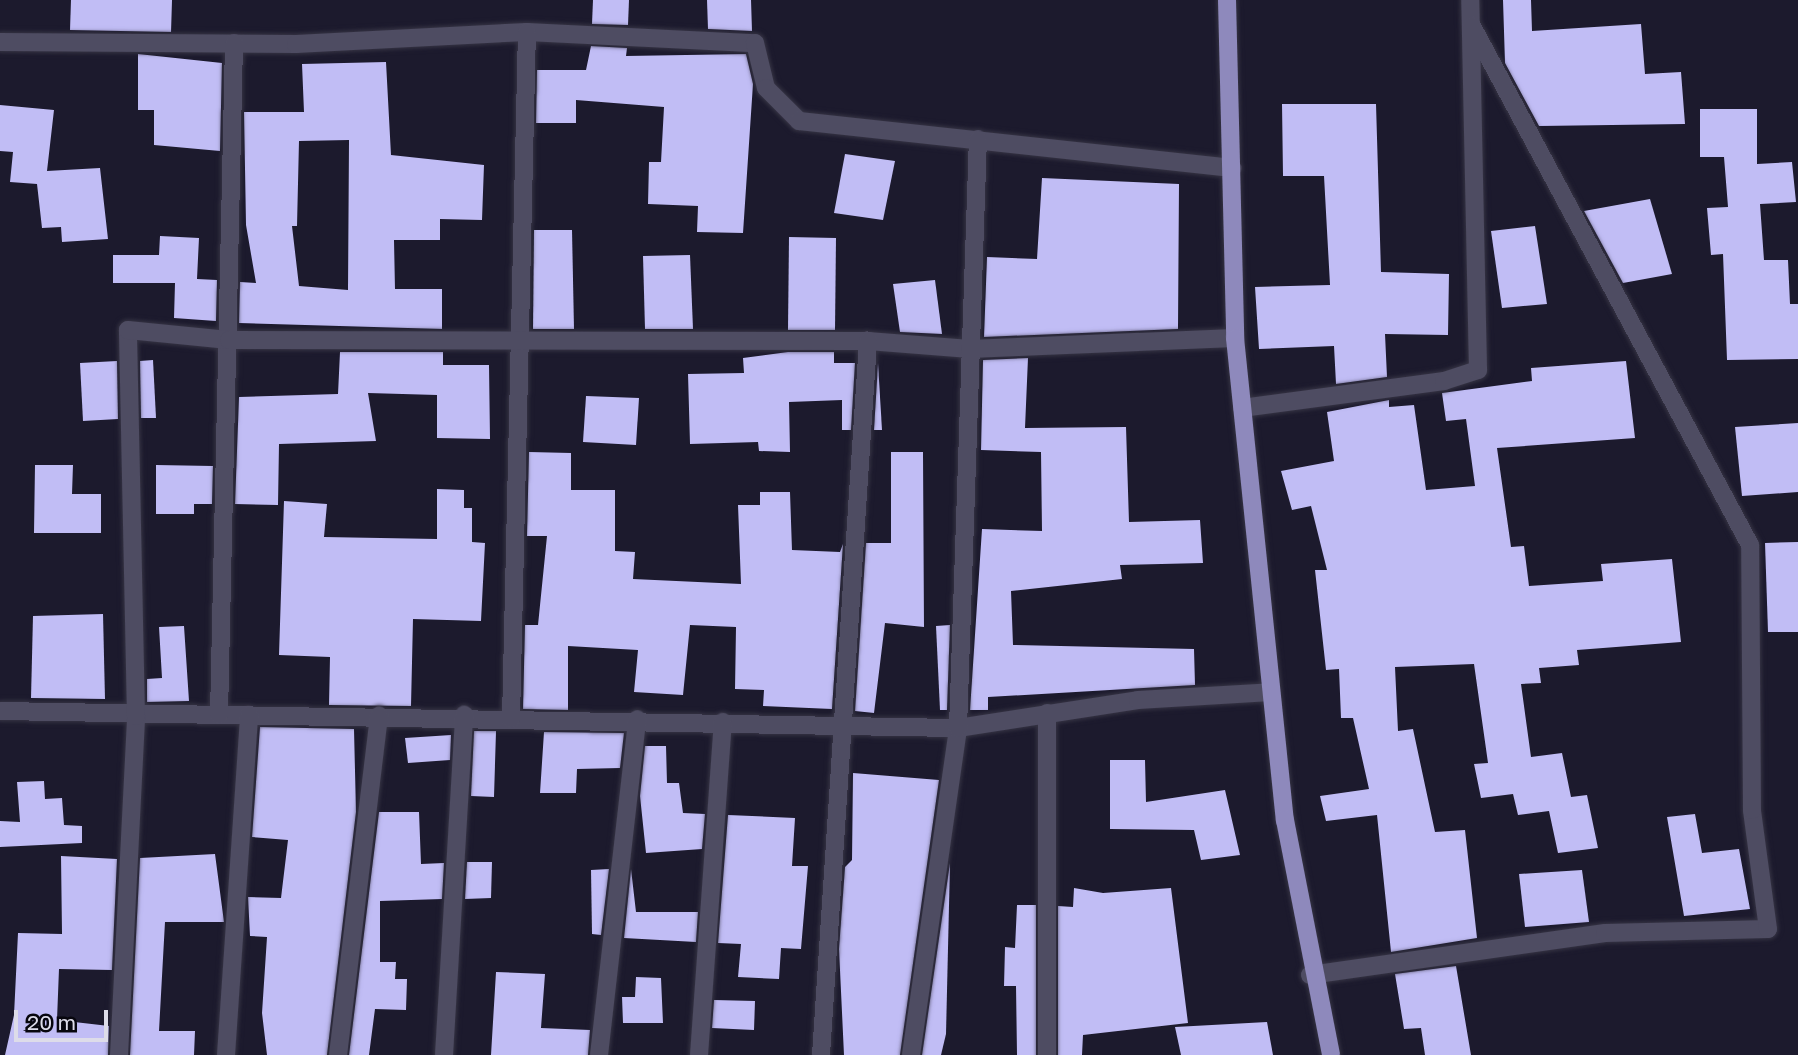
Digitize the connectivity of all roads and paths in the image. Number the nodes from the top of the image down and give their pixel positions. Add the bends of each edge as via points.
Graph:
1 (1227, 0) edge
2 (1471, 0) edge
3 (1472, 26) junction
4 (527, 32) junction
5 (0, 42) edge
6 (234, 43) junction
7 (978, 139) junction
8 (1232, 168) junction
9 (1235, 338) junction
10 (229, 340) junction
11 (520, 341) junction
12 (868, 341) junction
13 (970, 349) junction
14 (1242, 408) junction
15 (1271, 692) junction
16 (0, 711) edge
17 (1047, 713) junction
18 (219, 715) junction
19 (249, 715) junction
20 (379, 715) junction
21 (464, 715) junction
22 (136, 716) junction
23 (511, 719) junction
24 (636, 719) junction
25 (723, 722) junction
26 (845, 723) junction
27 (958, 728) junction
28 (1310, 975) junction
29 (119, 1055) edge
30 (226, 1055) edge
31 (338, 1055) edge
32 (444, 1055) edge
33 (599, 1055) edge
34 (699, 1055) edge
35 (821, 1055) edge
36 (911, 1055) edge
37 (1047, 1055) edge
38 (1331, 1055) edge

1 - 8 main road
2 - 3 street
3 - 14 street via 1470,239 1478,370 1444,381
3 - 28 street via 1750,545 1752,810 1768,929 1605,933
4 - 6 street
4 - 7 street via 755,43 766,88 799,121
4 - 11 street
5 - 6 street
6 - 10 street
7 - 8 street
7 - 13 street
8 - 9 main road
9 - 13 street
9 - 14 main road
10 - 11 street
10 - 18 street
10 - 22 street via 128,330
11 - 12 street
11 - 23 street
12 - 13 street
12 - 26 street
13 - 27 street
14 - 15 main road
15 - 17 street
15 - 28 main road
16 - 22 street
17 - 27 street
17 - 37 street
18 - 19 street
18 - 22 street
19 - 20 street
19 - 30 street
20 - 21 street
20 - 31 street
21 - 23 street
21 - 32 street
22 - 29 street
23 - 24 street
24 - 25 street
24 - 33 street
25 - 26 street
25 - 34 street
26 - 27 street
26 - 35 street
27 - 36 street
28 - 38 main road

